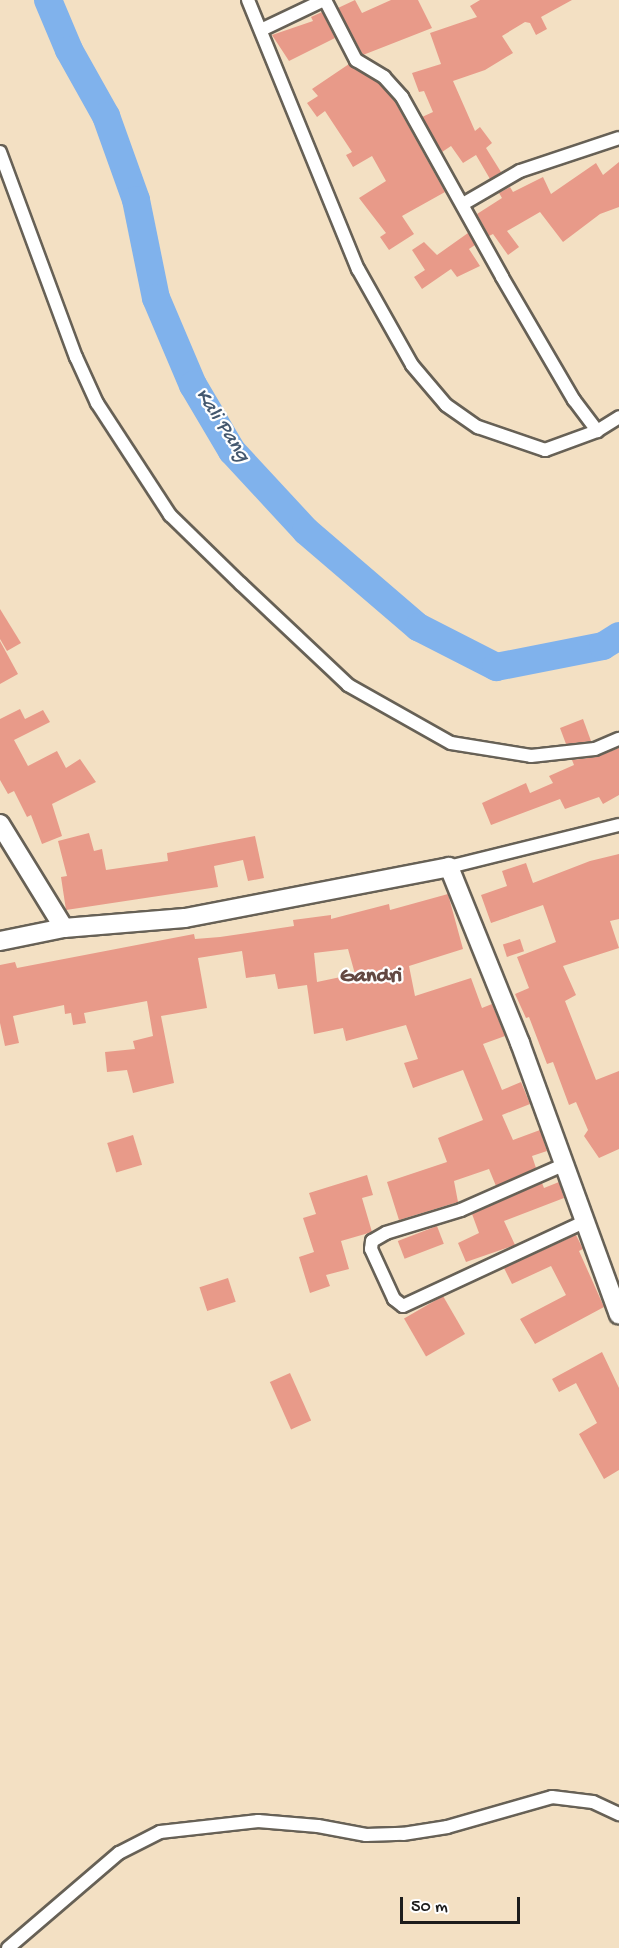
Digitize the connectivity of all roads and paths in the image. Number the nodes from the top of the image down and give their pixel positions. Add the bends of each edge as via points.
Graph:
1 (248, 0) edge
2 (324, 0) edge
3 (261, 30) junction
4 (619, 138) edge
5 (0, 152) edge
6 (463, 204) junction
7 (619, 417) edge
8 (597, 431) junction
9 (619, 739) edge
10 (0, 824) edge
11 (619, 825) edge
12 (449, 867) junction
13 (64, 928) junction
14 (0, 941) edge
15 (563, 1165) junction
16 (584, 1222) junction
17 (619, 1315) edge
18 (619, 1814) edge
19 (8, 1948) edge

1 - 3 street
2 - 3 street
2 - 6 street via 356,60 384,76 402,97
3 - 8 street via 358,269 419,373 446,405 478,427 513,441 545,450
4 - 6 street via 520,171
5 - 9 street via 97,404 170,515 241,584 348,685 452,743 531,756 587,750
6 - 8 street via 574,400
7 - 8 street
10 - 13 street
11 - 12 street
12 - 13 street via 185,918
12 - 15 street via 520,1043
13 - 14 street
15 - 16 street
15 - 16 street via 461,1210 386,1233 372,1241 371,1249 396,1303 407,1306
16 - 17 street
18 - 19 street via 593,1802 552,1797 447,1827 403,1834 366,1835 258,1821 160,1832 119,1853

